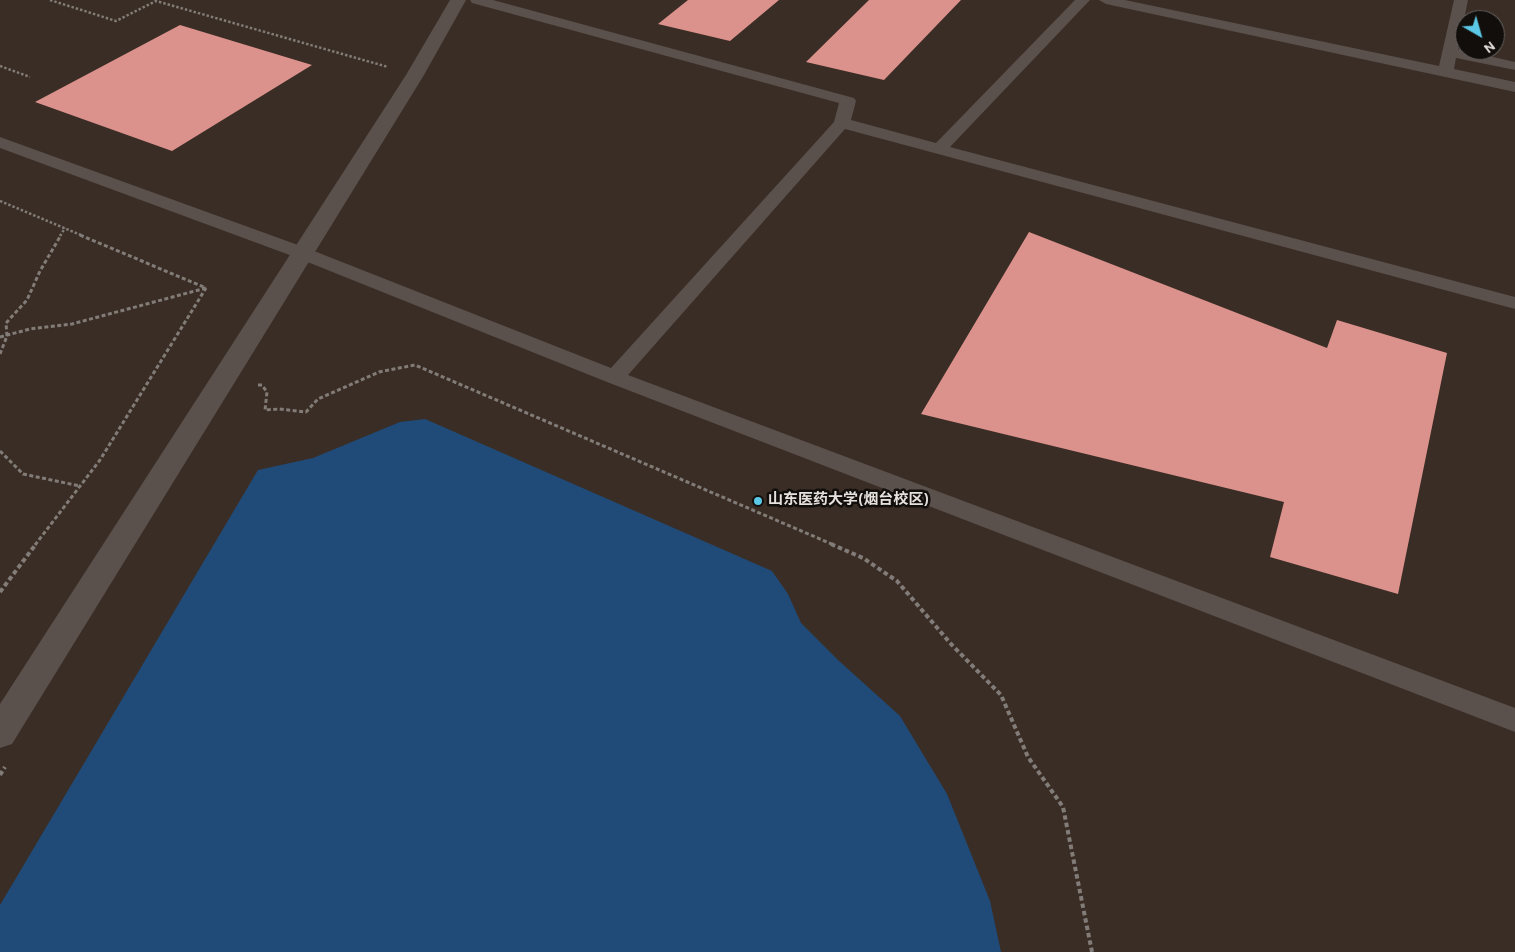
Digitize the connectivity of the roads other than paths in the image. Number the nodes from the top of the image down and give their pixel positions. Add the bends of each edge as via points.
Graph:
1 (458, 0) edge
2 (477, 0) edge
3 (1083, 0) edge
4 (1106, 0) edge
5 (1461, 0) edge
6 (1450, 52) junction
7 (1515, 66) edge
8 (1446, 71) junction
9 (1515, 87) edge
10 (842, 123) junction
11 (0, 142) edge
12 (939, 149) junction
13 (302, 253) junction
14 (1515, 303) edge
15 (614, 377) junction
16 (1515, 720) edge
17 (0, 733) edge

1 - 13 street via 415,75
2 - 10 lane via 848,101
3 - 12 lane
4 - 8 lane
5 - 6 lane
6 - 7 lane
6 - 8 lane
8 - 9 lane
10 - 12 lane
10 - 15 lane
11 - 13 lane
12 - 14 lane
13 - 15 lane
13 - 17 street
15 - 16 lane

